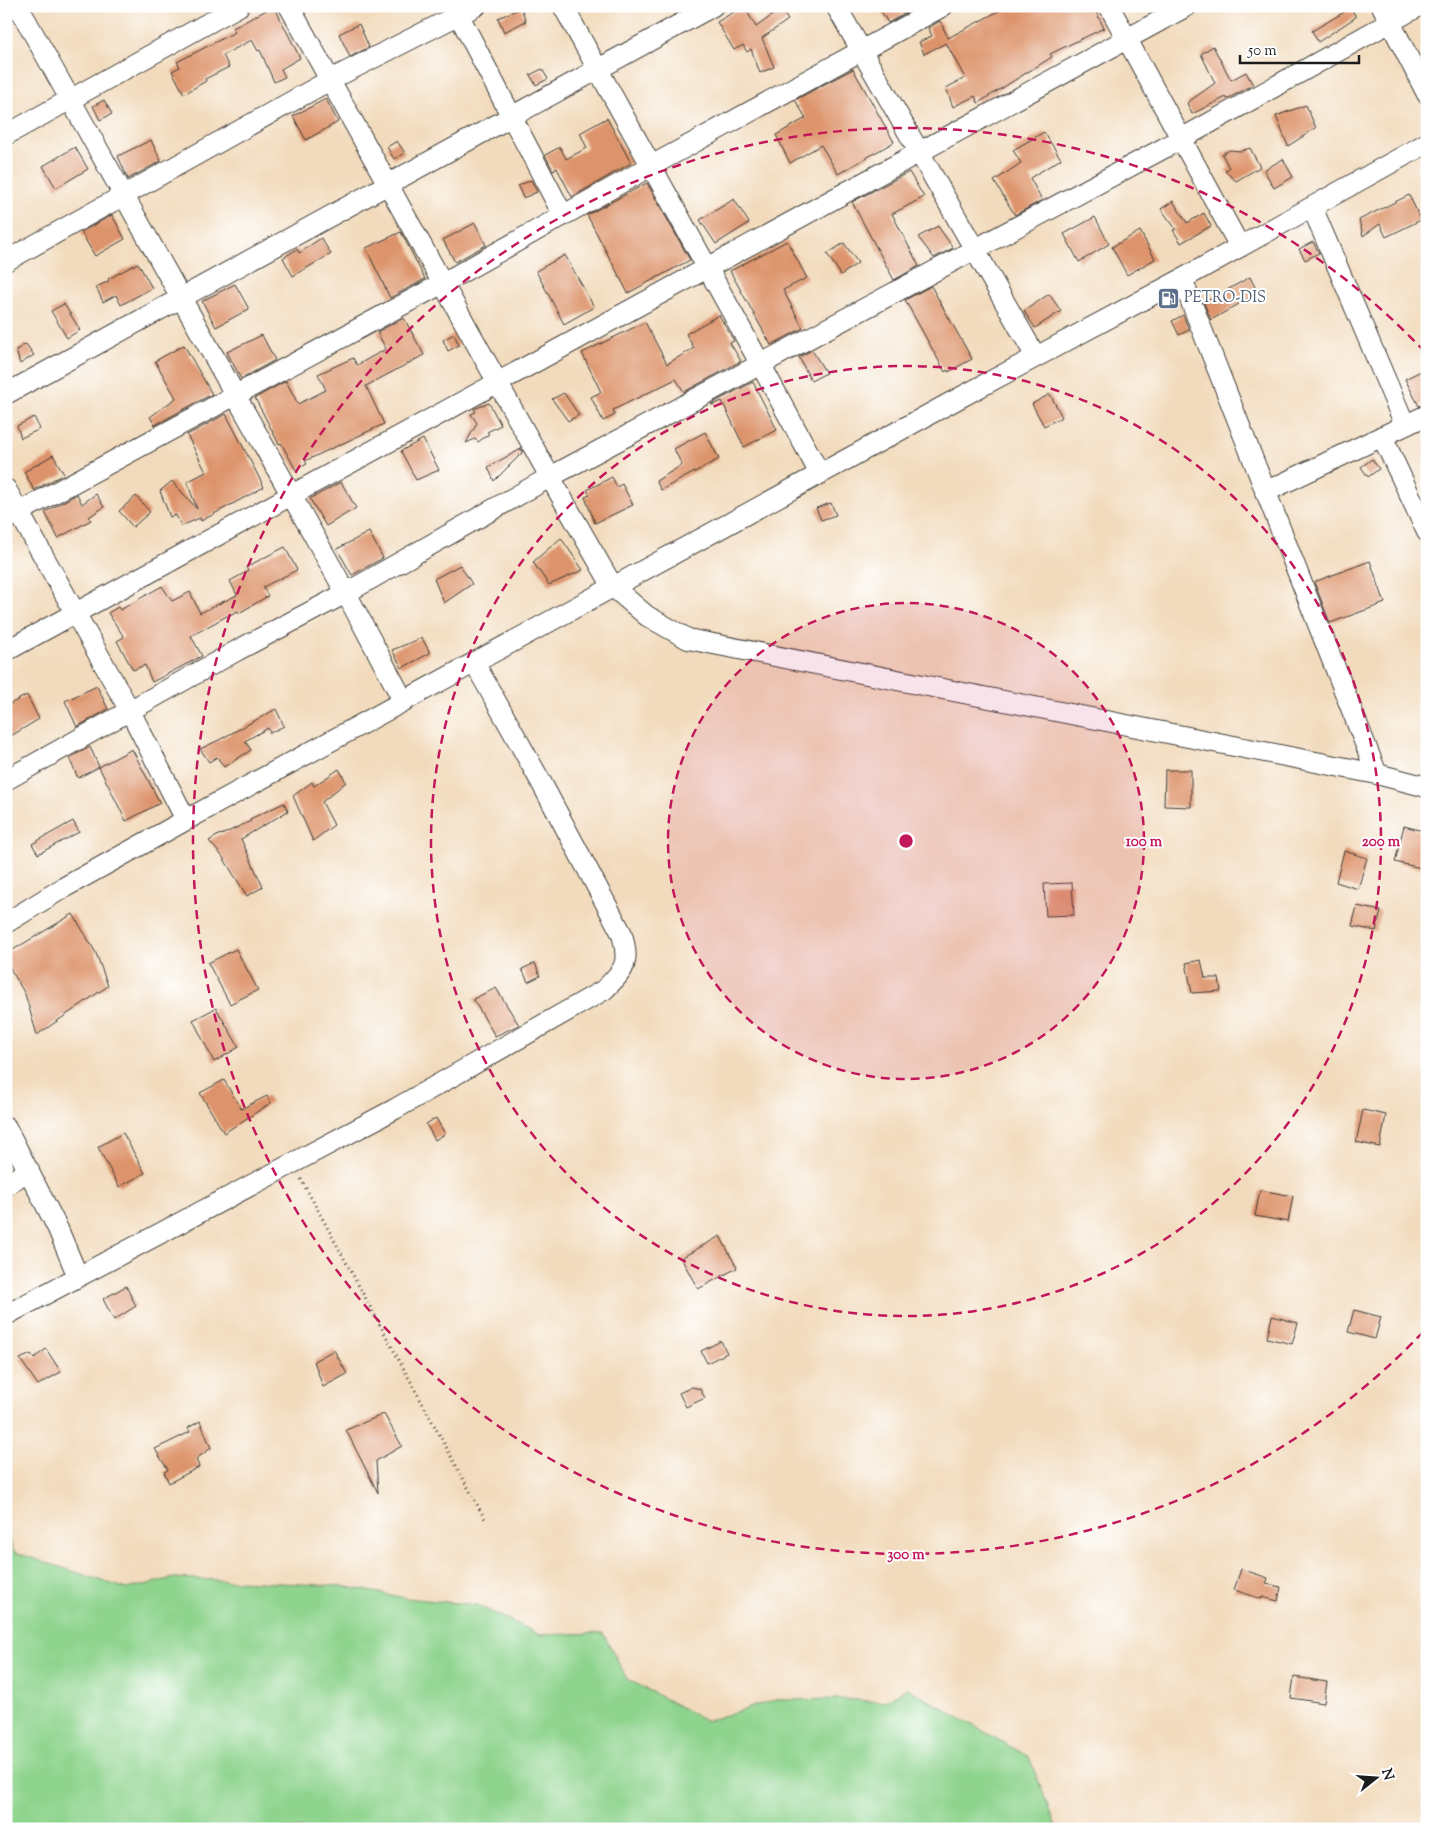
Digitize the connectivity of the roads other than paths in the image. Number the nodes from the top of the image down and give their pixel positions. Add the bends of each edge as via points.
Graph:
1 (18, 6) edge
2 (239, 6) edge
3 (289, 6) edge
4 (563, 6) edge
5 (713, 6) edge
6 (836, 6) edge
7 (943, 6) edge
8 (1109, 6) edge
9 (1187, 6) edge
10 (1419, 6) edge
11 (463, 9) edge
12 (1386, 14) edge
13 (1127, 39) junction
14 (861, 51) junction
15 (598, 69) junction
16 (330, 80) junction
17 (1427, 94) edge
18 (70, 100) junction
19 (512, 116) junction
20 (6, 135) edge
21 (1182, 139) junction
22 (1427, 143) edge
23 (919, 153) junction
24 (651, 166) junction
25 (388, 185) junction
26 (123, 194) junction
27 (1312, 207) junction
28 (563, 215) junction
29 (1240, 247) junction
30 (974, 250) junction
31 (6, 261) edge
32 (707, 268) junction
33 (1182, 279) junction
34 (442, 283) junction
35 (181, 299) junction
36 (1036, 358) junction
37 (761, 365) junction
38 (498, 383) junction
39 (6, 394) edge
40 (235, 394) junction
41 (1427, 415) edge
42 (1405, 425) junction
43 (1382, 436) junction
44 (820, 474) junction
45 (550, 477) junction
46 (6, 489) edge
47 (1266, 492) junction
48 (291, 496) junction
49 (13, 516) edge
50 (1427, 532) edge
51 (613, 587) junction
52 (346, 593) junction
53 (76, 613) junction
54 (6, 651) edge
55 (475, 664) junction
56 (404, 702) junction
57 (130, 711) junction
58 (1377, 774) junction
59 (6, 780) edge
60 (1427, 787) edge
61 (186, 820) junction
62 (6, 923) edge
63 (6, 1127) edge
64 (29, 1170) junction
65 (6, 1185) edge
66 (78, 1277) junction
67 (6, 1315) edge

1 - 18 street
2 - 18 street
3 - 16 street
4 - 15 street
5 - 15 street
6 - 14 street
7 - 14 street
8 - 13 street
9 - 13 street
10 - 12 street
11 - 16 street
11 - 19 street
12 - 17 street
12 - 21 street
13 - 21 street
13 - 23 street
14 - 23 street
14 - 24 street
15 - 19 street
15 - 24 street
16 - 25 street
16 - 26 street
18 - 20 street
18 - 26 street
19 - 25 street
19 - 28 street
21 - 29 street
21 - 30 street
22 - 27 street
23 - 30 street
23 - 32 street
24 - 28 street
24 - 32 street
25 - 34 street
25 - 35 street
26 - 31 street
26 - 35 street
27 - 29 street
27 - 42 street
28 - 34 street
29 - 33 street
30 - 36 street
30 - 37 street
32 - 37 street
32 - 38 street
33 - 36 street
33 - 47 street
34 - 38 street
34 - 40 street
35 - 39 street
35 - 40 street
36 - 44 street
37 - 44 street
37 - 45 street
38 - 45 street
38 - 48 street
40 - 48 street
40 - 49 street
41 - 42 street
42 - 43 street
43 - 47 street
43 - 50 street
44 - 51 street
45 - 51 street
45 - 52 street
46 - 49 street
47 - 58 street
48 - 52 street
48 - 53 street
49 - 53 street
51 - 55 street
51 - 58 street via 646,616 688,639
52 - 56 street
52 - 57 street
53 - 54 street
53 - 57 street
55 - 56 street
55 - 66 street via 622,934 626,962 621,973 604,990 395,1109
56 - 61 street
57 - 59 street
57 - 61 street
58 - 60 street
61 - 62 street
63 - 64 street
64 - 65 street
64 - 66 street
66 - 67 street

